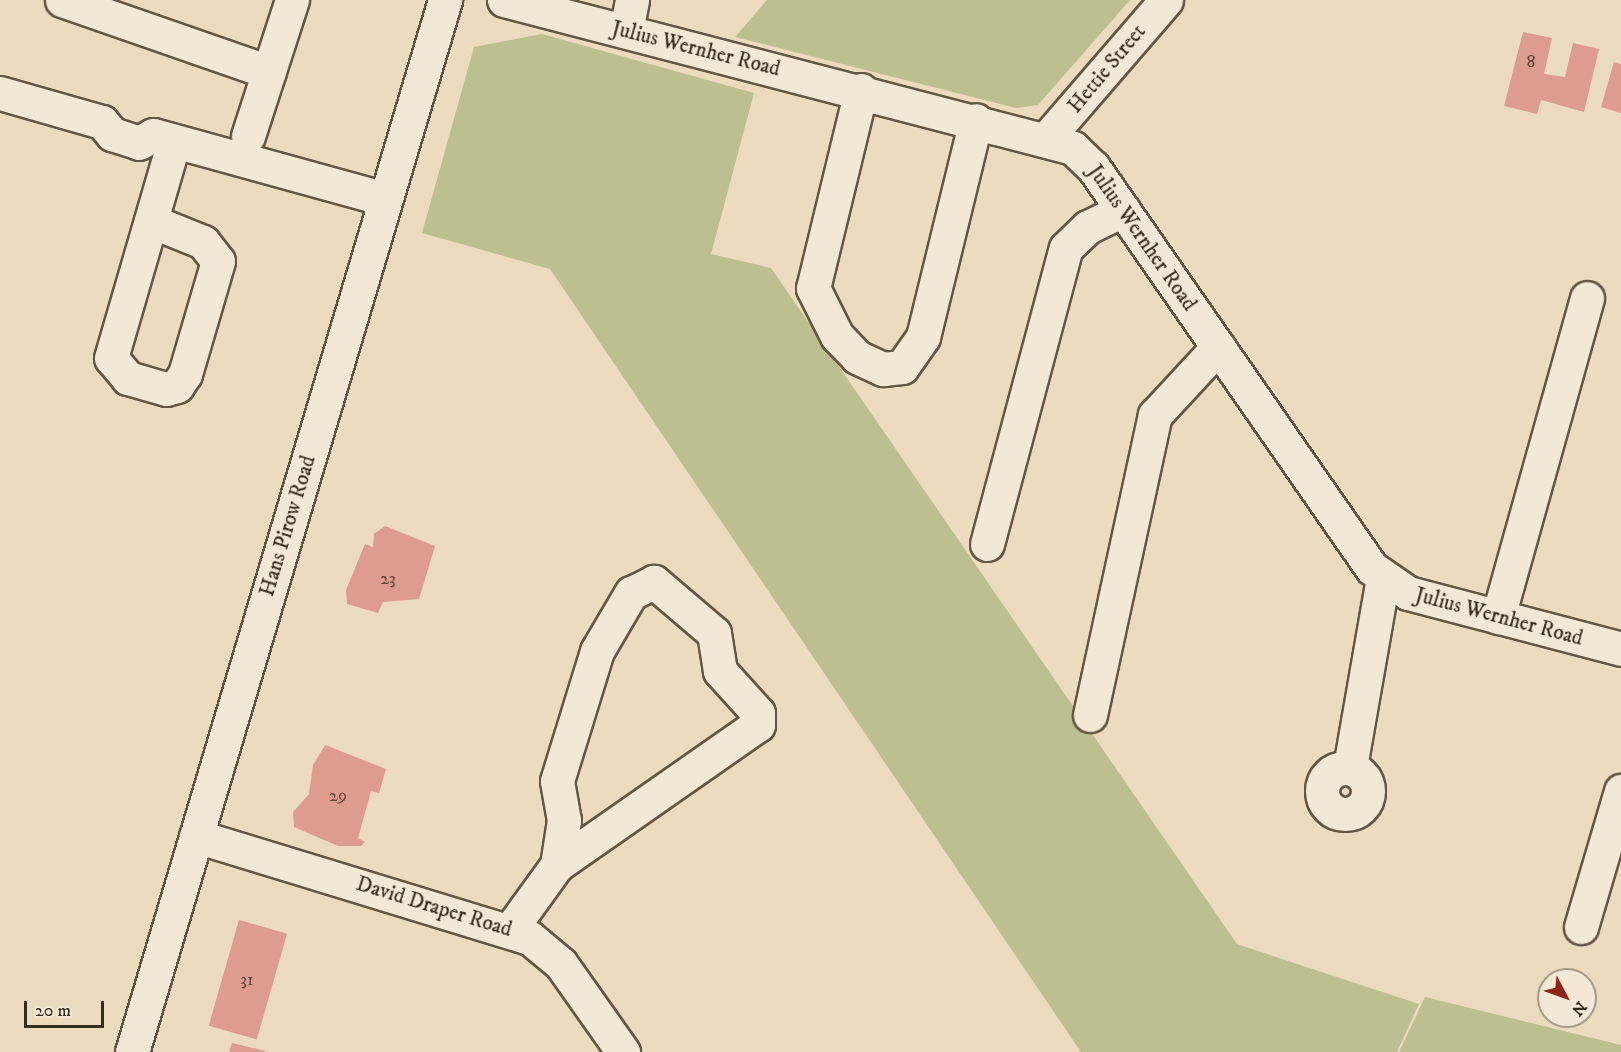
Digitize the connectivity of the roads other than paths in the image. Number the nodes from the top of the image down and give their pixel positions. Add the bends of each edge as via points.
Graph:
1 (62, 0) edge
2 (292, 0) edge
3 (445, 0) edge
4 (504, 0) edge
5 (1166, 0) edge
6 (629, 15) edge
7 (269, 72) junction
8 (861, 90) junction
9 (0, 93) edge
10 (976, 120) junction
11 (248, 136) dead end
12 (164, 138) junction
13 (1047, 138) junction
14 (385, 199) junction
15 (1123, 210) junction
16 (151, 221) junction
17 (1587, 298) dead end
18 (1218, 347) junction
19 (987, 544) dead end
20 (1383, 578) junction
21 (1498, 617) junction
22 (1621, 649) edge
23 (1090, 715) dead end
24 (1350, 767) dead end
25 (1621, 791) edge
26 (196, 836) junction
27 (557, 865) junction
28 (1581, 927) dead end
29 (510, 930) junction
30 (132, 1052) edge
31 (623, 1052) edge

1 - 7 street
2 - 7 street
3 - 14 street, Hans Pirow Road
4 - 6 street, Julius Wernher Road
5 - 13 street, Hettie Street
6 - 8 street, Julius Wernher Road
7 - 11 street
8 - 10 street, Julius Wernher Road
8 - 10 street via 813,288 837,336 857,357 883,369 902,367 923,338
9 - 12 street via 102,122 118,114 146,122
10 - 13 street, Julius Wernher Road
12 - 14 street
12 - 16 street
13 - 15 street, Julius Wernher Road via 1081,154
14 - 26 street, Hans Pirow Road
15 - 18 street, Julius Wernher Road
15 - 19 street via 1088,227 1066,248
16 - 16 street via 111,358 128,378 166,389 177,386 185,374 218,261 203,242
17 - 21 street
18 - 20 street, Julius Wernher Road via 1357,550
18 - 23 street via 1155,415
20 - 21 street, Julius Wernher Road via 1408,593
20 - 24 street
21 - 22 street, Julius Wernher Road
25 - 28 street
26 - 29 street, David Draper Road
26 - 30 street, Hans Pirow Road
27 - 27 street via 758,725 758,713 720,671 714,633 654,582 631,593 597,651 557,781 564,820
27 - 29 street
29 - 31 street, David Draper Road via 540,944 561,964

